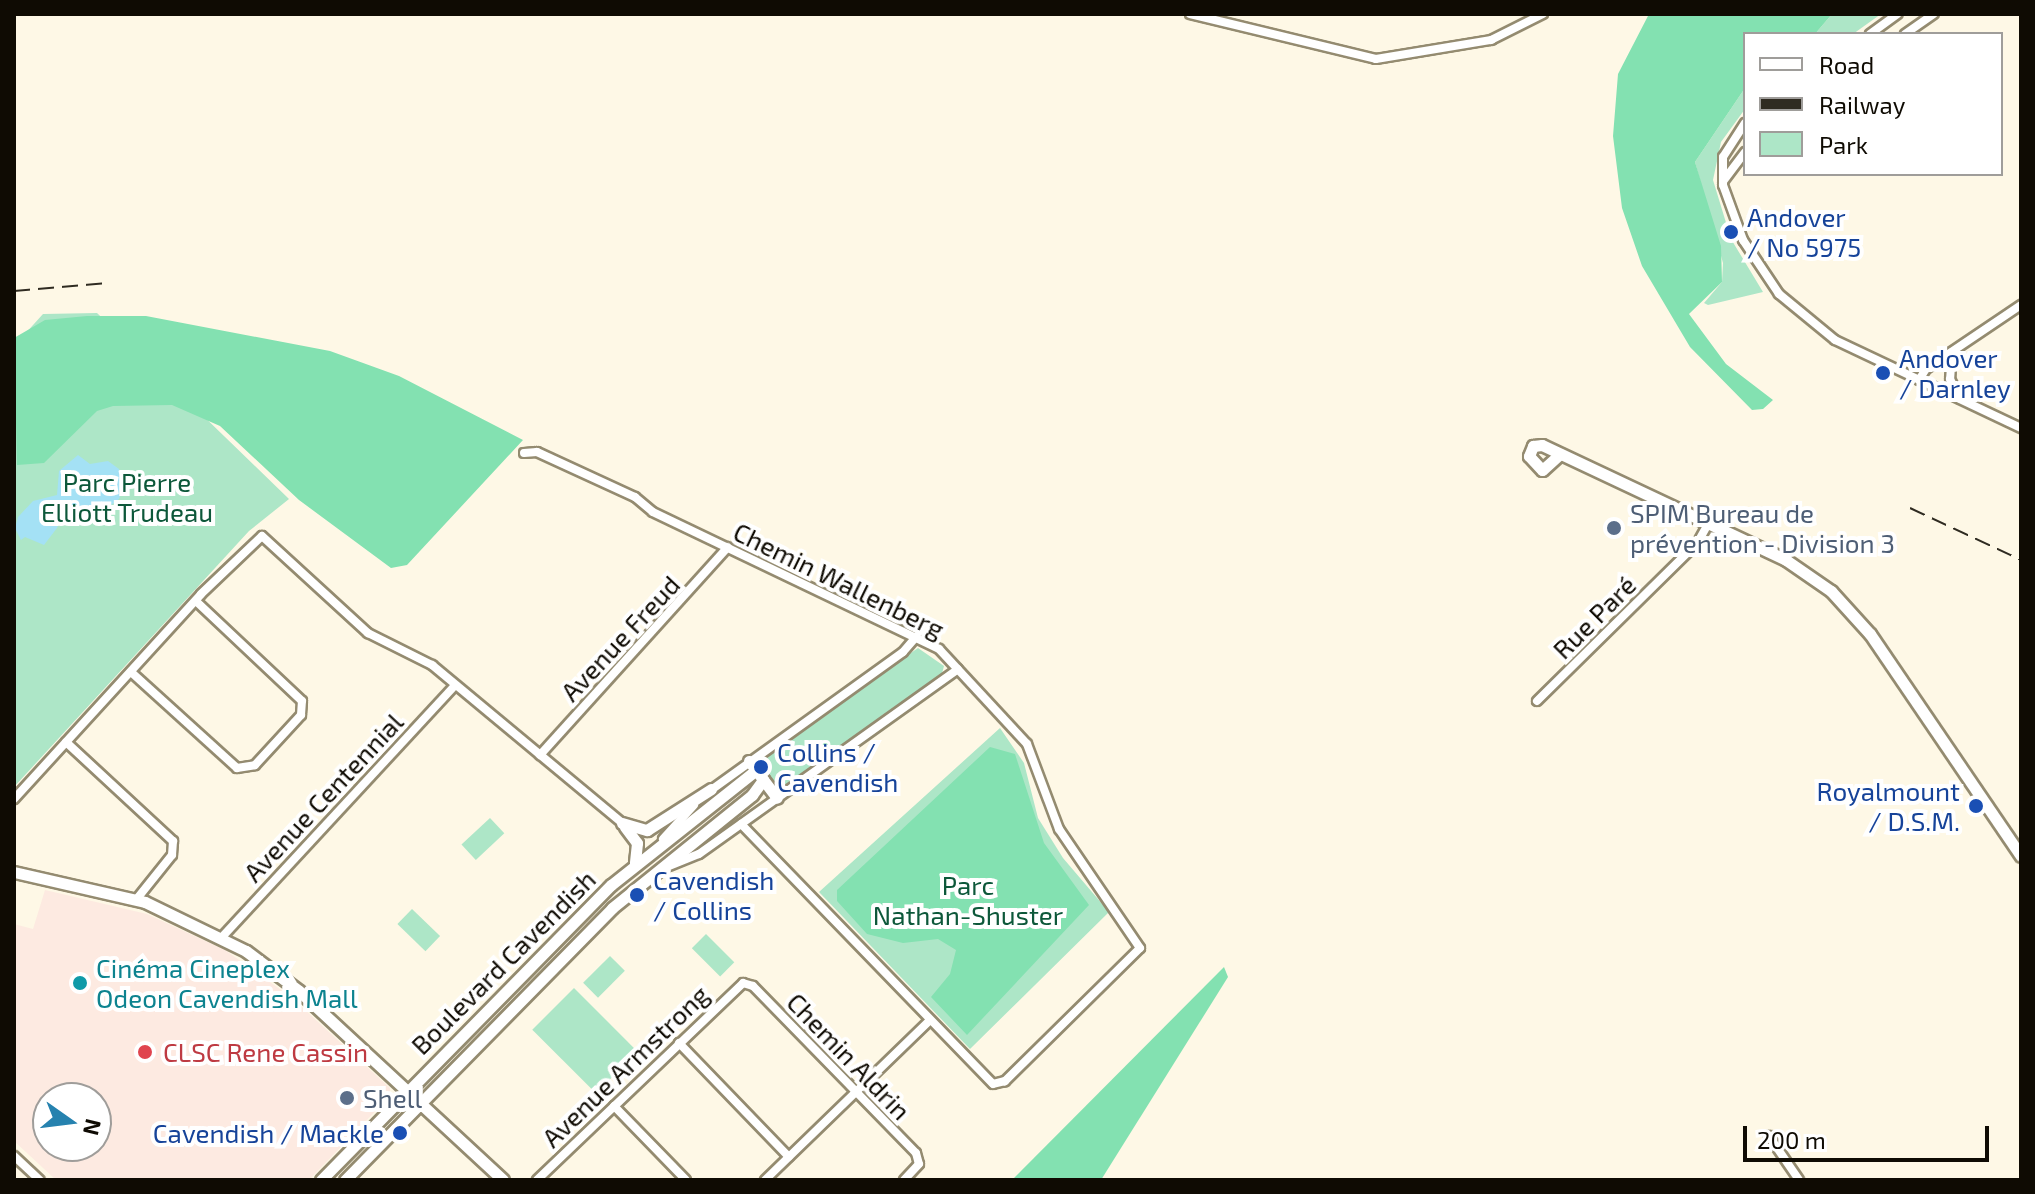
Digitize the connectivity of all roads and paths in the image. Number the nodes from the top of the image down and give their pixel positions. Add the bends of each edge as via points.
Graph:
1 (1190, 14) edge
2 (1543, 14) edge
3 (1898, 14) edge
4 (1934, 14) edge
5 (1873, 32) edge
6 (1908, 32) edge
7 (1743, 126) edge
8 (1743, 155) edge
9 (1723, 185) junction
10 (2021, 305) edge
11 (1952, 352) junction
12 (1919, 380) junction
13 (1960, 400) junction
14 (2021, 428) edge
15 (524, 453) dead end
16 (1560, 454) dead end
17 (1708, 524) junction
18 (728, 547) junction
19 (196, 601) junction
20 (917, 636) junction
21 (958, 669) junction
22 (131, 672) junction
23 (455, 685) junction
24 (1537, 701) dead end
25 (66, 742) junction
26 (540, 755) junction
27 (756, 770) junction
28 (711, 789) junction
29 (777, 798) junction
30 (14, 799) edge
31 (622, 823) junction
32 (741, 824) junction
33 (654, 849) junction
34 (2021, 856) edge
35 (635, 863) junction
36 (654, 871) junction
37 (14, 872) edge
38 (136, 900) junction
39 (222, 937) junction
40 (743, 983) joint
41 (929, 1021) junction
42 (679, 1043) junction
43 (407, 1091) junction
44 (856, 1092) junction
45 (420, 1103) junction
46 (614, 1106) junction
47 (1769, 1136) dead end
48 (14, 1156) edge
49 (789, 1157) junction
50 (40, 1180) edge
51 (321, 1180) edge
52 (345, 1180) edge
53 (503, 1180) edge
54 (537, 1180) edge
55 (686, 1180) edge
56 (765, 1180) edge
57 (904, 1180) edge
58 (1799, 1180) edge

1 - 2 street via 1376,59 1491,40
3 - 5 street
4 - 6 street
7 - 9 street via 1725,152
8 - 9 street
9 - 12 street via 1749,251 1791,305 1835,340
10 - 11 street
11 - 12 street
11 - 13 street via 1950,379
12 - 13 street
13 - 14 street
15 - 18 street, Chemin Wallenberg via 537,452 626,493
16 - 17 main road
17 - 24 street, Rue Paré via 1698,542
17 - 34 main road via 1801,569 1844,603
18 - 20 street, Chemin Wallenberg
18 - 26 street, Avenue Freud
19 - 22 street
19 - 22 street via 302,701 301,715 255,765 237,768
19 - 23 street via 260,536 368,633 424,659
20 - 21 street, Chemin Wallenberg
20 - 27 street, Boulevard Cavendish
21 - 29 street, Boulevard Cavendish
21 - 41 street, Chemin Wallenberg via 1027,744 1059,829 1140,948 1005,1081 993,1084
22 - 25 street
23 - 26 street
23 - 39 street, Avenue Centennial
25 - 30 street
25 - 38 street via 173,841 172,855
26 - 31 street
27 - 28 street, Boulevard Cavendish
27 - 29 main road
27 - 33 main road, Boulevard Cavendish
27 - 36 main road, Boulevard Cavendish via 752,795
28 - 31 main road via 644,832
28 - 33 street, Boulevard Cavendish
29 - 32 street, Boulevard Cavendish
31 - 35 main road via 637,843
32 - 36 street, Boulevard Cavendish via 693,857
32 - 41 street
33 - 35 main road, Boulevard Cavendish
35 - 43 main road, Boulevard Cavendish
36 - 45 main road, Boulevard Cavendish
37 - 38 main road
38 - 39 main road
39 - 43 main road via 294,986
40 - 42 street, Avenue Armstrong
40 - 44 street, Chemin Aldrin via 753,986
41 - 44 street
42 - 46 street, Avenue Armstrong
42 - 49 street
43 - 45 main road
43 - 51 main road, Boulevard Cavendish
44 - 49 street
44 - 57 street, Chemin Aldrin via 916,1153 919,1164
45 - 52 main road, Boulevard Cavendish
45 - 53 main road
46 - 54 street, Avenue Armstrong
46 - 55 street
47 - 58 street
48 - 50 street
49 - 56 street

